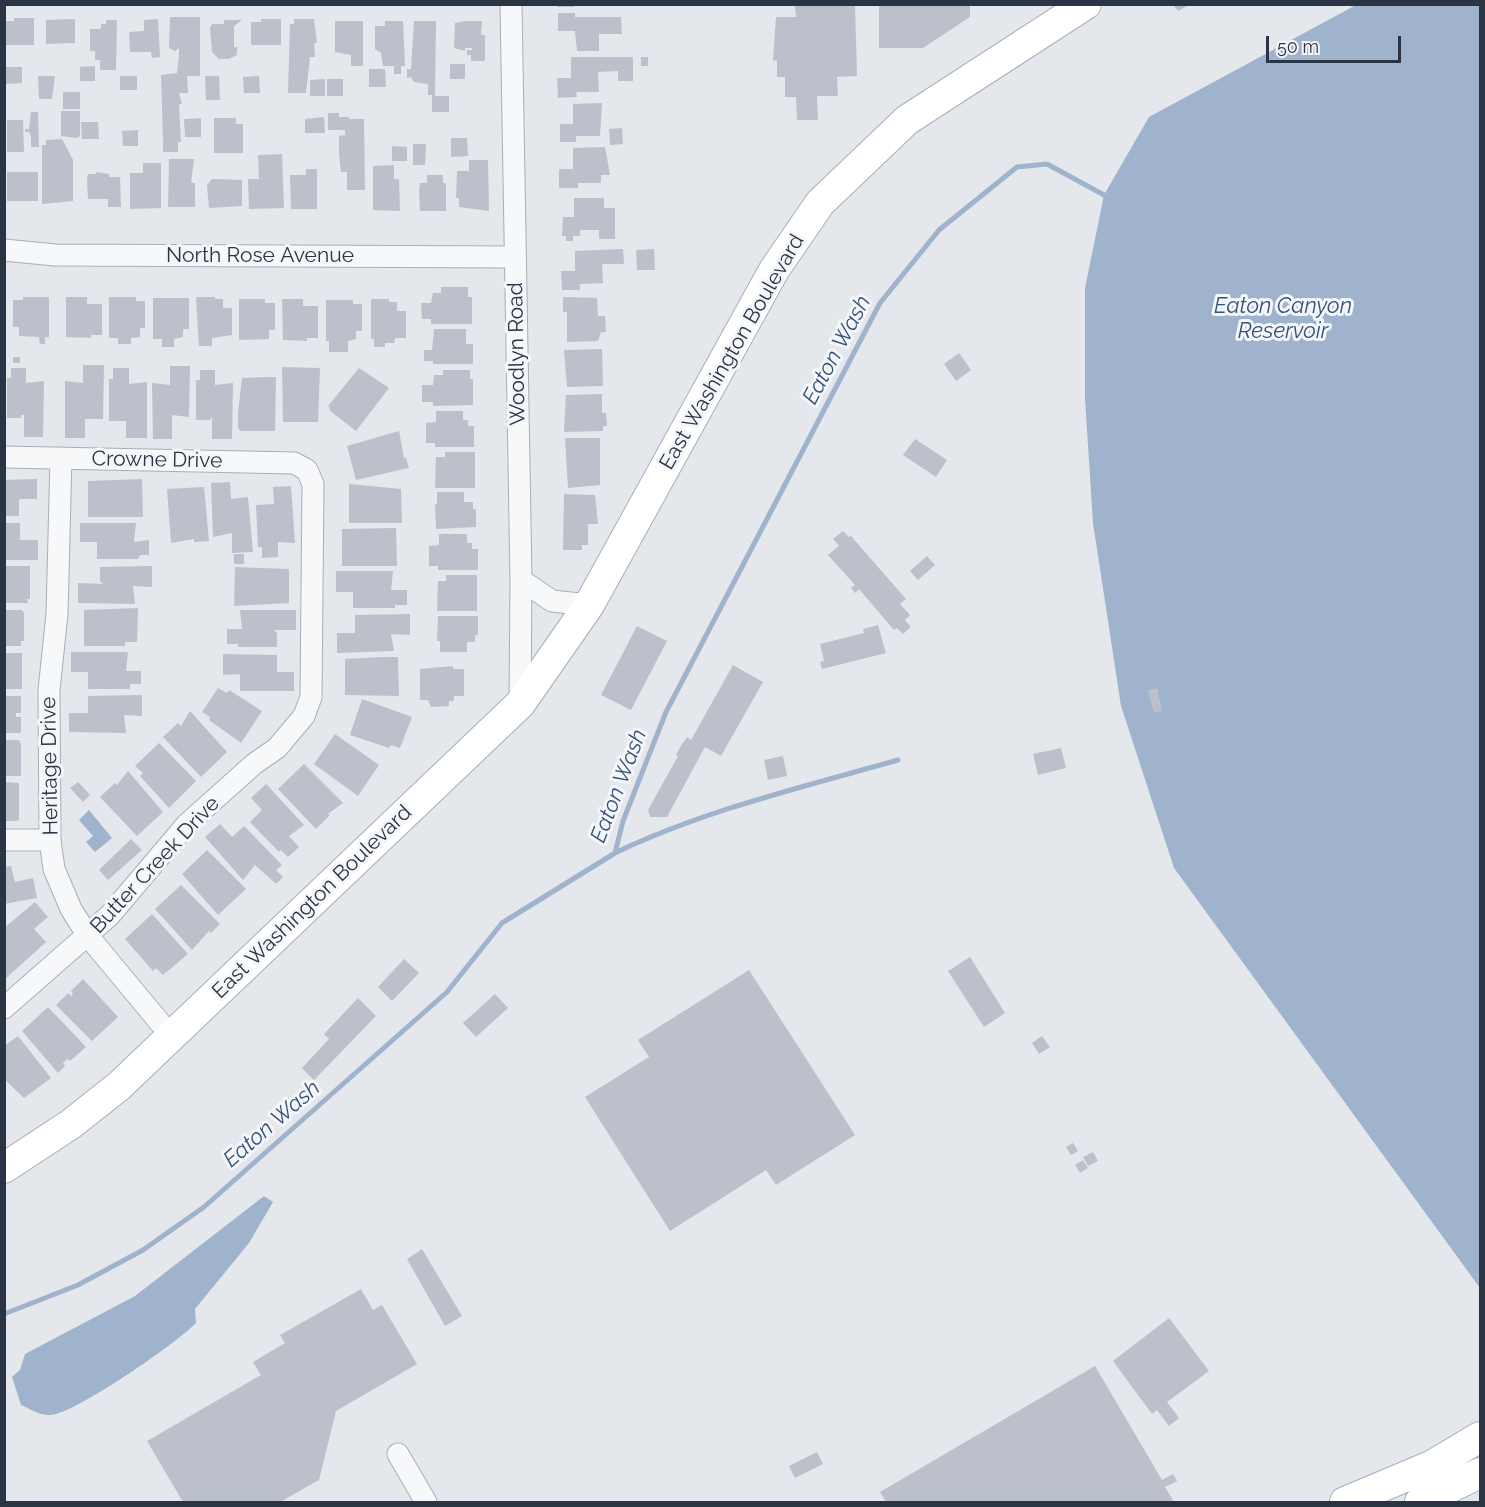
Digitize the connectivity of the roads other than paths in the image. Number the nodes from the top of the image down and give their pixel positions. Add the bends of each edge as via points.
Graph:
1 (512, 4) edge
2 (1086, 4) edge
3 (4, 250) edge
4 (515, 257) junction
5 (4, 456) edge
6 (61, 459) junction
7 (308, 470) joint
8 (521, 580) junction
9 (590, 605) junction
10 (520, 704) junction
11 (4, 840) edge
12 (50, 840) junction
13 (88, 936) junction
14 (4, 1008) edge
15 (171, 1036) junction
16 (4, 1168) edge
17 (1480, 1437) edge
18 (398, 1454) dead end
19 (1480, 1473) edge
20 (426, 1503) edge
21 (1345, 1503) edge
22 (1420, 1503) edge

1 - 4 street, Woodlyn Road
2 - 9 main road, East Washington Boulevard via 907,120 820,203 774,270
3 - 4 street, North Rose Avenue via 55,255
4 - 8 street, Woodlyn Road
5 - 6 street, Crowne Drive
6 - 7 street, Crowne Drive via 294,463
6 - 12 street, Heritage Drive via 57,614 49,690
7 - 13 street, Butter Creek Drive via 313,484 311,697 304,716 277,748 187,824 146,875
8 - 9 street via 552,601
8 - 10 street, Woodlyn Road
9 - 10 main road, East Washington Boulevard
10 - 15 main road, East Washington Boulevard
11 - 12 street
12 - 13 street, Heritage Drive via 54,869
13 - 14 street, Butter Creek Drive
13 - 15 street, Heritage Drive
15 - 16 main road, East Washington Boulevard via 119,1086 71,1124
17 - 21 main road via 1433,1465
18 - 20 street
19 - 22 main road

